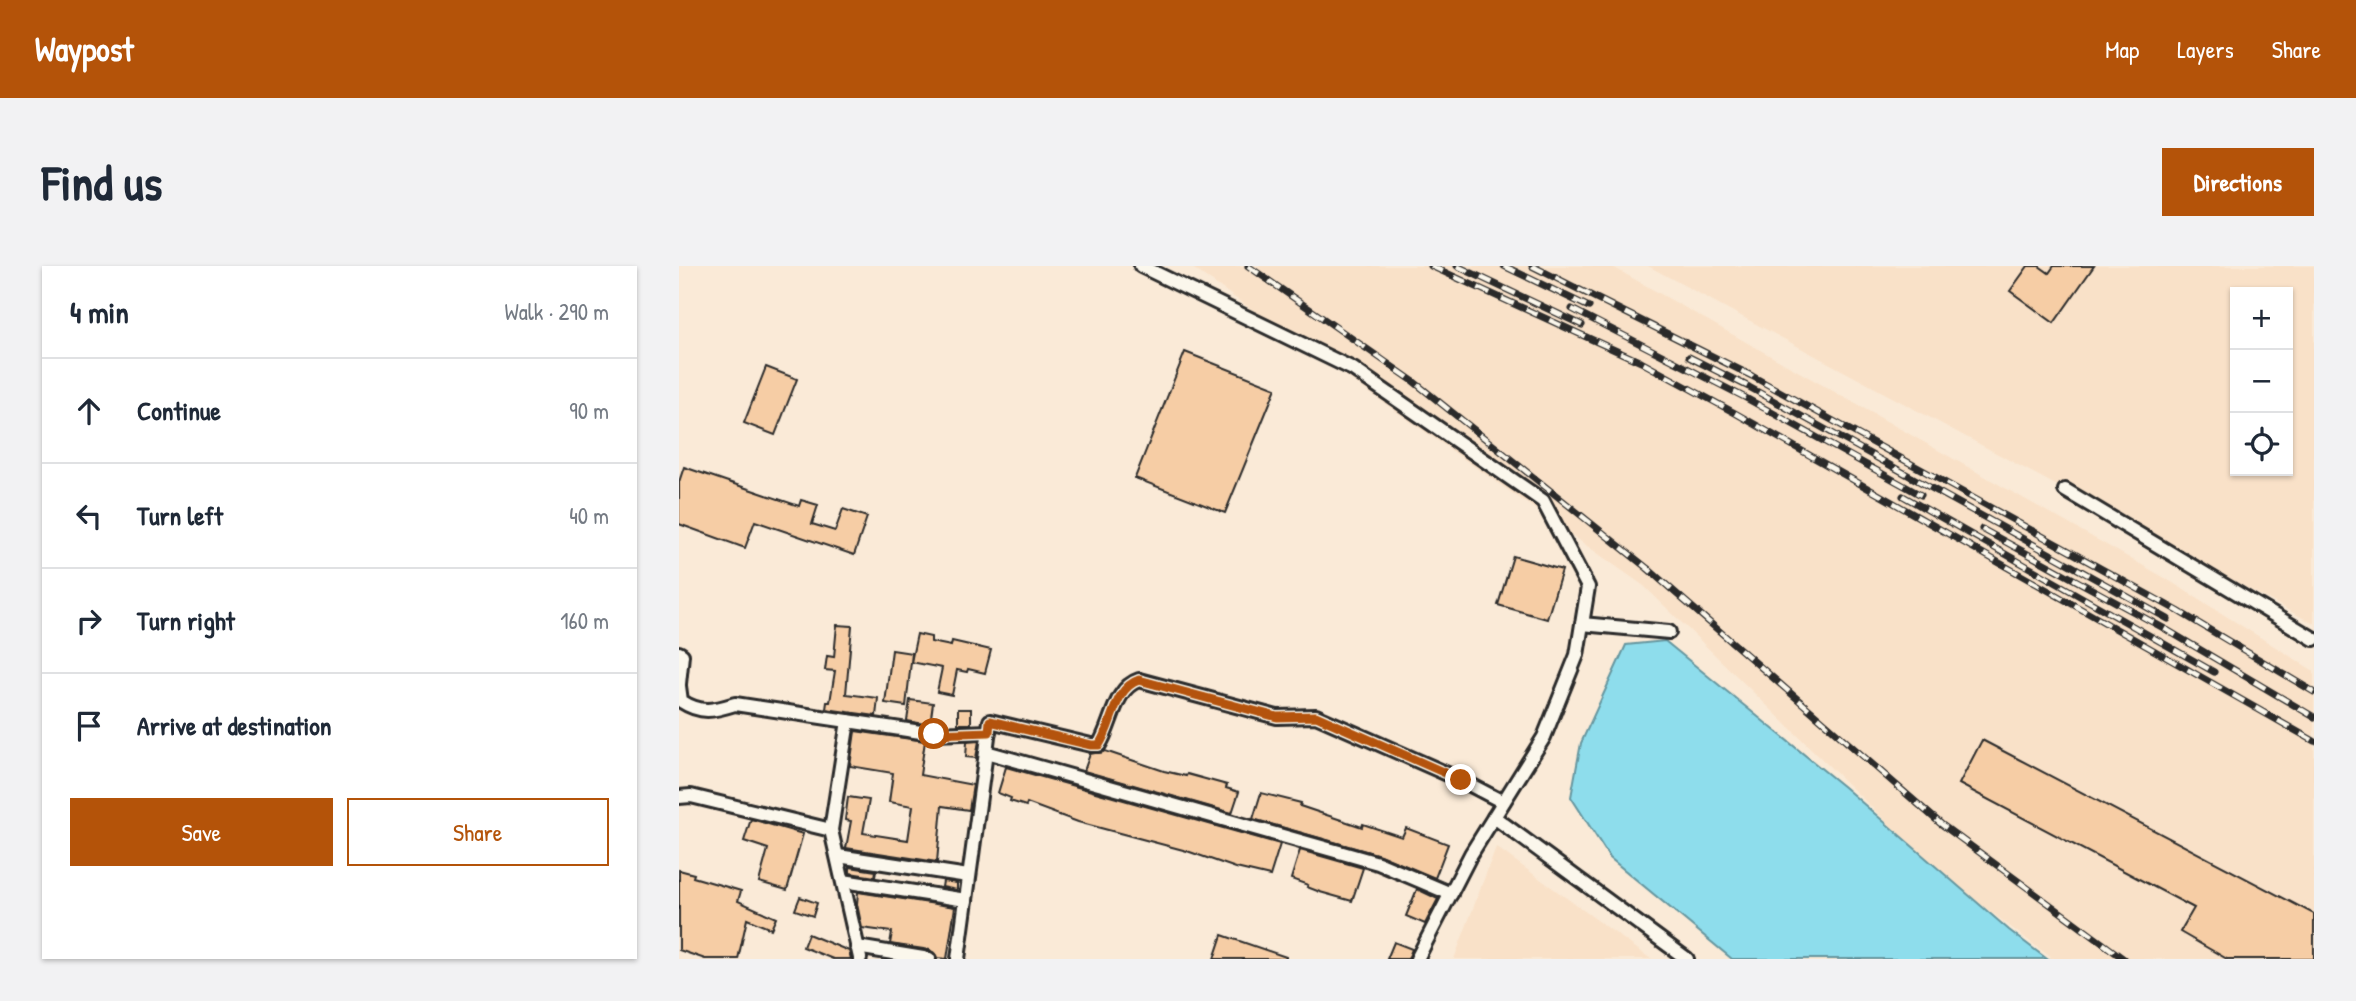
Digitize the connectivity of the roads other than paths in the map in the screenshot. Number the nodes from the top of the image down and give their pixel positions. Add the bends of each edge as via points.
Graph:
1 (1141, 266) edge
2 (2065, 490) dead end
3 (1582, 624) junction
4 (1669, 632) dead end
5 (2314, 639) edge
6 (679, 653) edge
7 (679, 685) edge
8 (848, 721) junction
9 (989, 732) junction
10 (986, 752) junction
11 (679, 797) edge
12 (1503, 802) junction
13 (1494, 817) junction
14 (831, 830) junction
15 (838, 856) junction
16 (968, 876) junction
17 (843, 881) junction
18 (1451, 894) junction
19 (966, 900) junction
20 (858, 953) edge
21 (929, 959) edge
22 (958, 959) edge
23 (1417, 959) edge
24 (1687, 959) edge

1 - 3 street via 1353,369 1543,501 1588,587
2 - 5 street
3 - 4 street
3 - 12 street via 1577,655 1544,737
6 - 7 street via 683,661
7 - 8 street via 681,701 694,710 735,704
8 - 9 street via 934,734
8 - 14 street
9 - 10 street
9 - 12 street via 990,721 1099,745 1123,689 1139,680 1277,717 1316,716
10 - 16 street
10 - 18 street via 1378,863
11 - 14 street via 691,796
12 - 13 street
13 - 18 street
13 - 24 street
14 - 15 street
15 - 16 street
15 - 17 street
16 - 19 street
17 - 19 street
17 - 20 street
18 - 23 street
19 - 22 street
20 - 21 street

